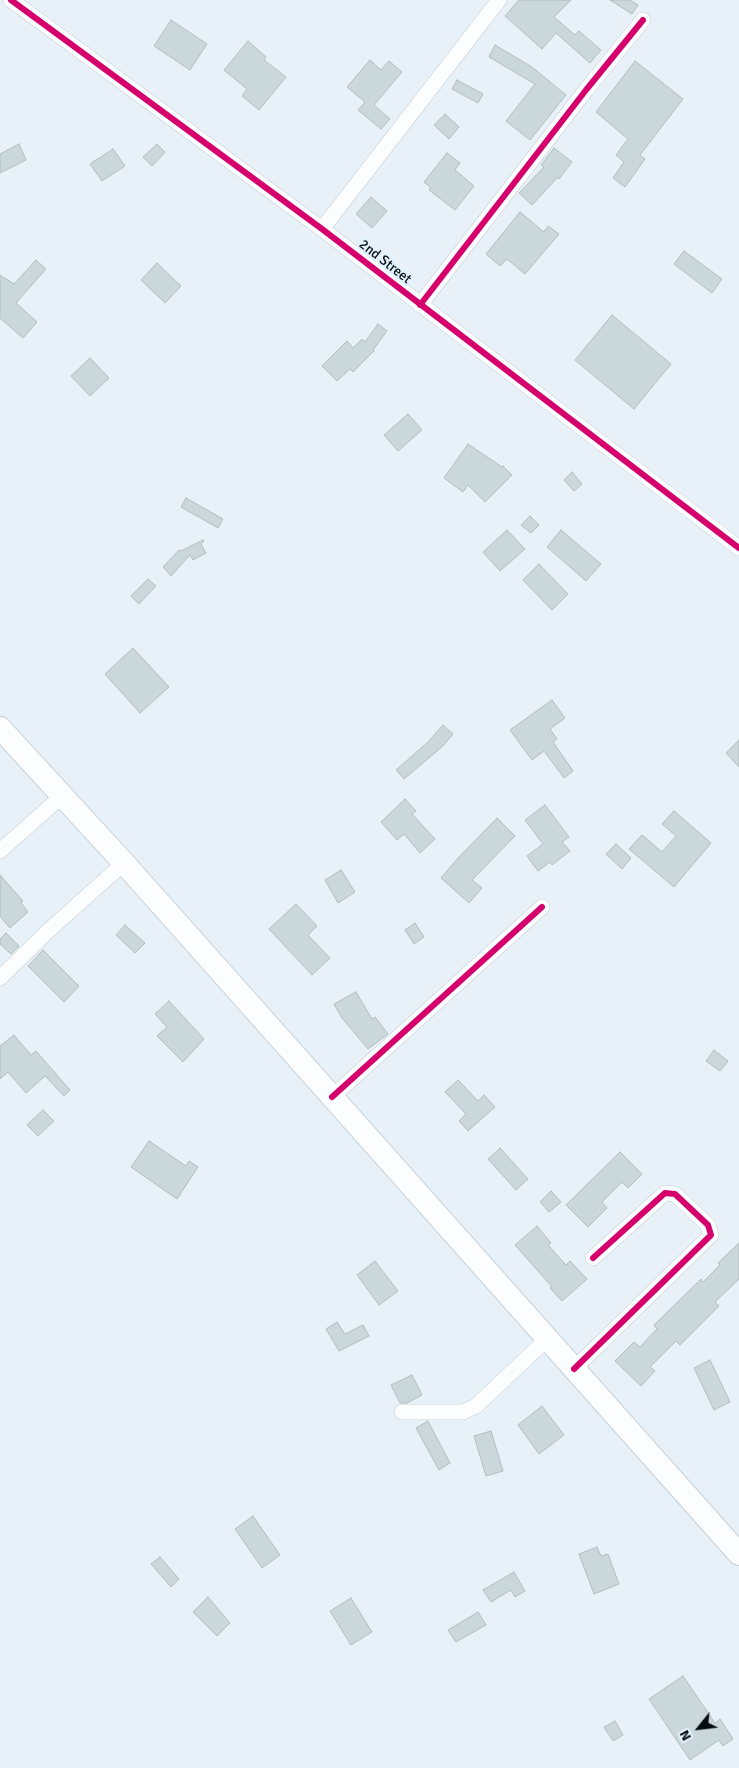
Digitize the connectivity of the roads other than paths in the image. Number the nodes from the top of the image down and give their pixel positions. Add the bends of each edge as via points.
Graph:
1 (11, 0) edge
2 (499, 0) edge
3 (643, 20) dead end
4 (322, 230) junction
5 (420, 305) junction
6 (739, 548) edge
7 (0, 728) edge
8 (62, 796) junction
9 (0, 851) edge
10 (124, 863) junction
11 (542, 907) dead end
12 (0, 978) edge
13 (332, 1097) junction
14 (593, 1258) dead end
15 (546, 1339) junction
16 (574, 1369) junction
17 (402, 1412) dead end
18 (739, 1554) edge

1 - 4 street, 2nd Street
2 - 4 street
3 - 5 street
4 - 5 street, 2nd Street
5 - 6 street, 2nd Street
7 - 8 main road
8 - 9 street
8 - 10 main road
10 - 12 street
10 - 13 main road
11 - 13 street
13 - 15 main road
14 - 16 street via 665,1193 675,1194 708,1225 711,1235
15 - 16 main road
15 - 17 street via 476,1406 464,1412
16 - 18 main road

